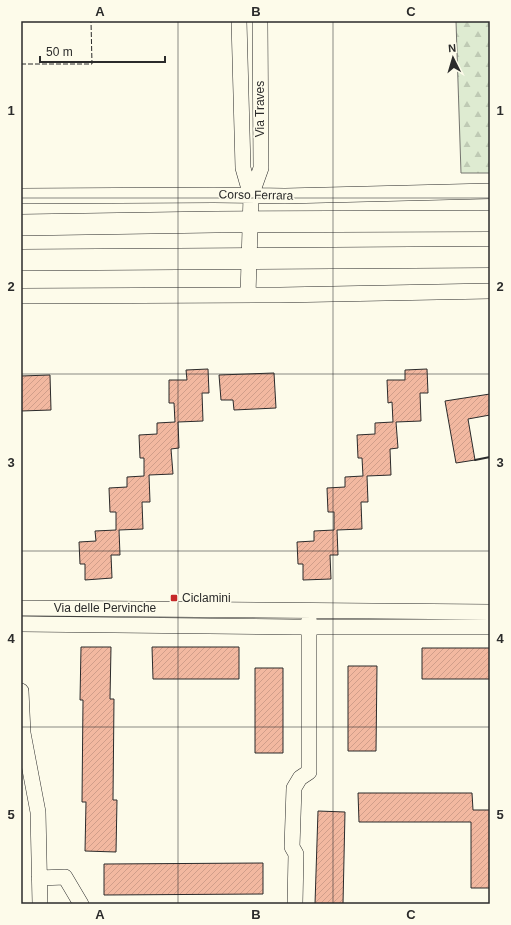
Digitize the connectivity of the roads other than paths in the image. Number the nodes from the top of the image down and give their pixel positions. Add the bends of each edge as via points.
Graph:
1 (239, 21) edge
2 (260, 21) edge
3 (490, 191) edge
4 (21, 196) edge
5 (251, 196) junction
6 (490, 221) edge
7 (251, 222) junction
8 (21, 225) edge
9 (490, 257) edge
10 (248, 258) junction
11 (21, 260) edge
12 (490, 291) edge
13 (248, 295) junction
14 (21, 296) edge
15 (21, 608) edge
16 (309, 610) junction
17 (490, 612) edge
18 (21, 624) edge
19 (309, 627) junction
20 (490, 627) edge
21 (21, 691) edge
22 (39, 878) junction
23 (40, 904) edge
24 (81, 904) edge
25 (295, 904) edge

1 - 5 street, Via Traves via 243,168
2 - 5 street, Via Traves via 261,168
3 - 5 street, Corso Ferrara
4 - 5 street, Corso Ferrara
5 - 7 street, Via Traves
6 - 7 main road
7 - 8 main road
7 - 10 street, Via Traves
9 - 10 main road
10 - 11 main road
10 - 13 street, Via Traves
12 - 13 street
13 - 14 street
15 - 16 street, Via delle Pervinche
16 - 17 street, Via delle Pervinche
16 - 19 street
18 - 19 street, Via delle Pervinche
19 - 20 street, Via delle Pervinche
19 - 25 street via 309,772 300,778 294,788 292,847 296,854
21 - 22 street via 23,733 38,812
22 - 23 street
22 - 24 street via 65,877

